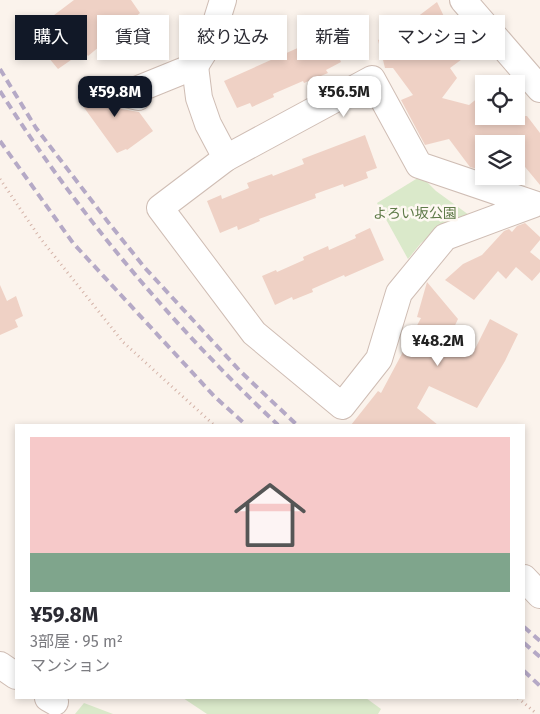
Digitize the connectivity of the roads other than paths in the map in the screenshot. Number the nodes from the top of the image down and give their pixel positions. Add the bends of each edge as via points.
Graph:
1 (223, 0) edge
2 (463, 0) edge
3 (195, 66) junction
4 (540, 90) edge
5 (138, 98) dead end
6 (226, 158) junction
7 (537, 201) edge
8 (525, 579) edge
9 (540, 595) edge
10 (0, 665) edge
11 (15, 675) edge

1 - 3 street via 210,42
2 - 4 street
3 - 5 street via 126,94
3 - 6 street via 199,98
6 - 7 street via 372,79 419,165
6 - 7 street via 160,208 254,333 342,406 378,359 399,293 445,237
8 - 9 street
10 - 11 street

